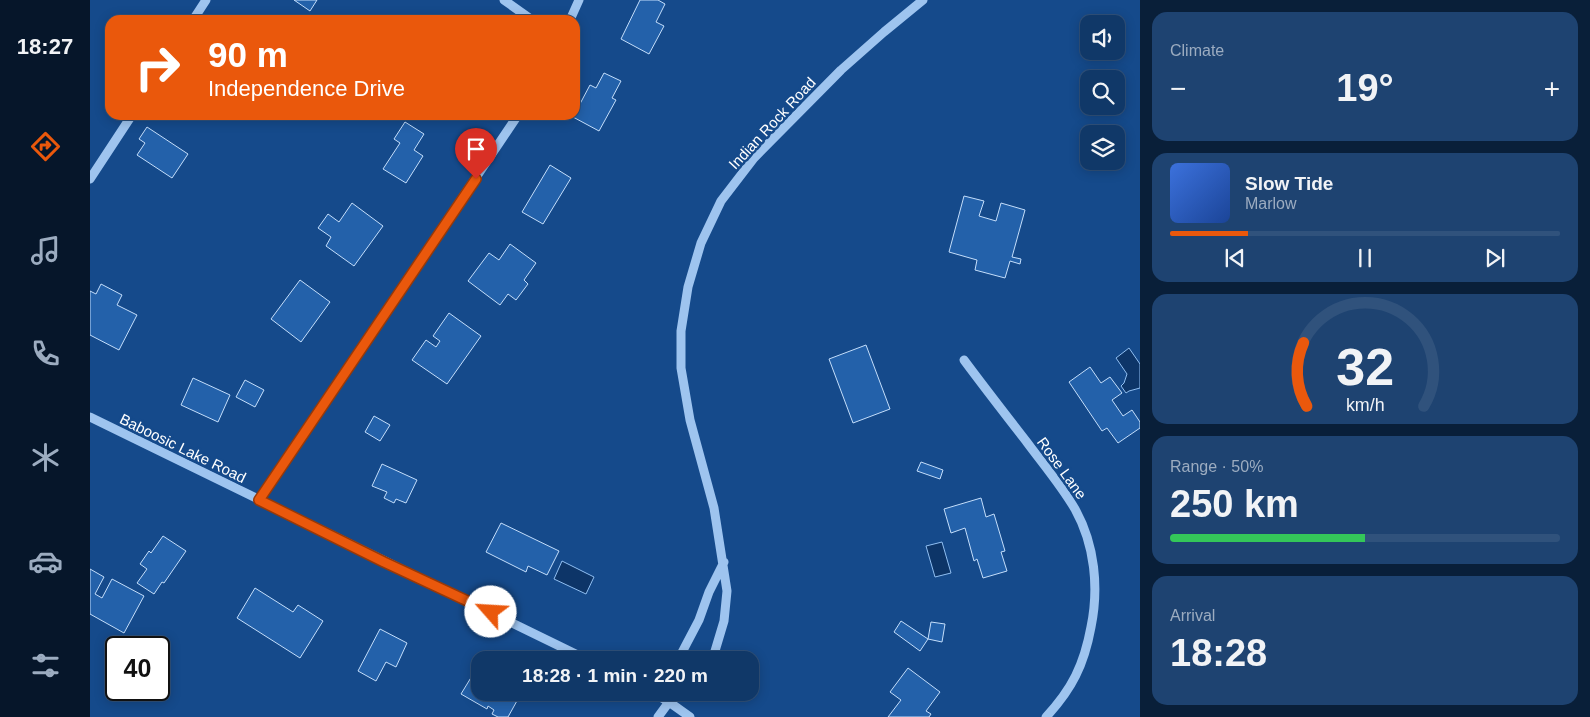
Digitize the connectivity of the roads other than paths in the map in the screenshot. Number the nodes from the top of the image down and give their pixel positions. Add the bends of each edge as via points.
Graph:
1 (206, 0) edge
2 (504, 0) edge
3 (579, 0) edge
4 (923, 0) edge
5 (196, 15) edge
6 (525, 15) edge
7 (572, 15) edge
8 (129, 120) edge
9 (515, 120) edge
10 (90, 179) edge
11 (964, 360) dead end
12 (90, 417) edge
13 (259, 500) junction
14 (724, 562) junction
15 (569, 651) edge
16 (683, 651) edge
17 (716, 651) edge
18 (668, 701) edge
19 (674, 701) edge
20 (658, 717) edge
21 (690, 717) edge
22 (1046, 717) edge

1 - 5 street
2 - 6 street
3 - 7 street
4 - 14 street, Indian Rock Road via 841,70 754,158 721,201 701,243 688,287 681,331 681,368
8 - 10 street
9 - 13 street
11 - 22 street, Rose Lane via 1059,485 1076,511 1088,542 1096,577 1094,613 1087,648 1075,680
12 - 13 street, Baboosic Lake Road
13 - 15 street, Baboosic Lake Road
14 - 16 street
14 - 17 street, Indian Rock Road via 727,591
18 - 20 street
19 - 21 street

